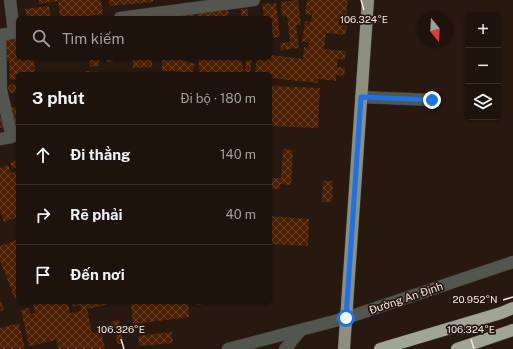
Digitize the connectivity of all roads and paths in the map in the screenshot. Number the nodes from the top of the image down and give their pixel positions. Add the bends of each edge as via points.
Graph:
1 (10, 0) edge
2 (254, 0) edge
3 (368, 0) edge
4 (185, 4) edge
5 (129, 16) edge
6 (16, 32) edge
7 (361, 97) junction
8 (432, 100) dead end
9 (0, 139) edge
10 (513, 262) edge
11 (513, 308) edge
12 (346, 318) junction
13 (301, 330) junction
14 (513, 330) edge
15 (228, 349) edge
16 (285, 349) edge
17 (344, 349) edge
18 (380, 349) edge
19 (457, 349) edge

1 - 6 street
2 - 4 street
3 - 7 main road
4 - 5 street
6 - 9 street via 0,35 1,90 12,138
7 - 8 street
7 - 12 main road
10 - 12 street, Đường An Định
11 - 18 highway
12 - 13 street, Đường An Định
12 - 17 main road
13 - 15 street, Đường An Định
13 - 16 street
14 - 19 highway

